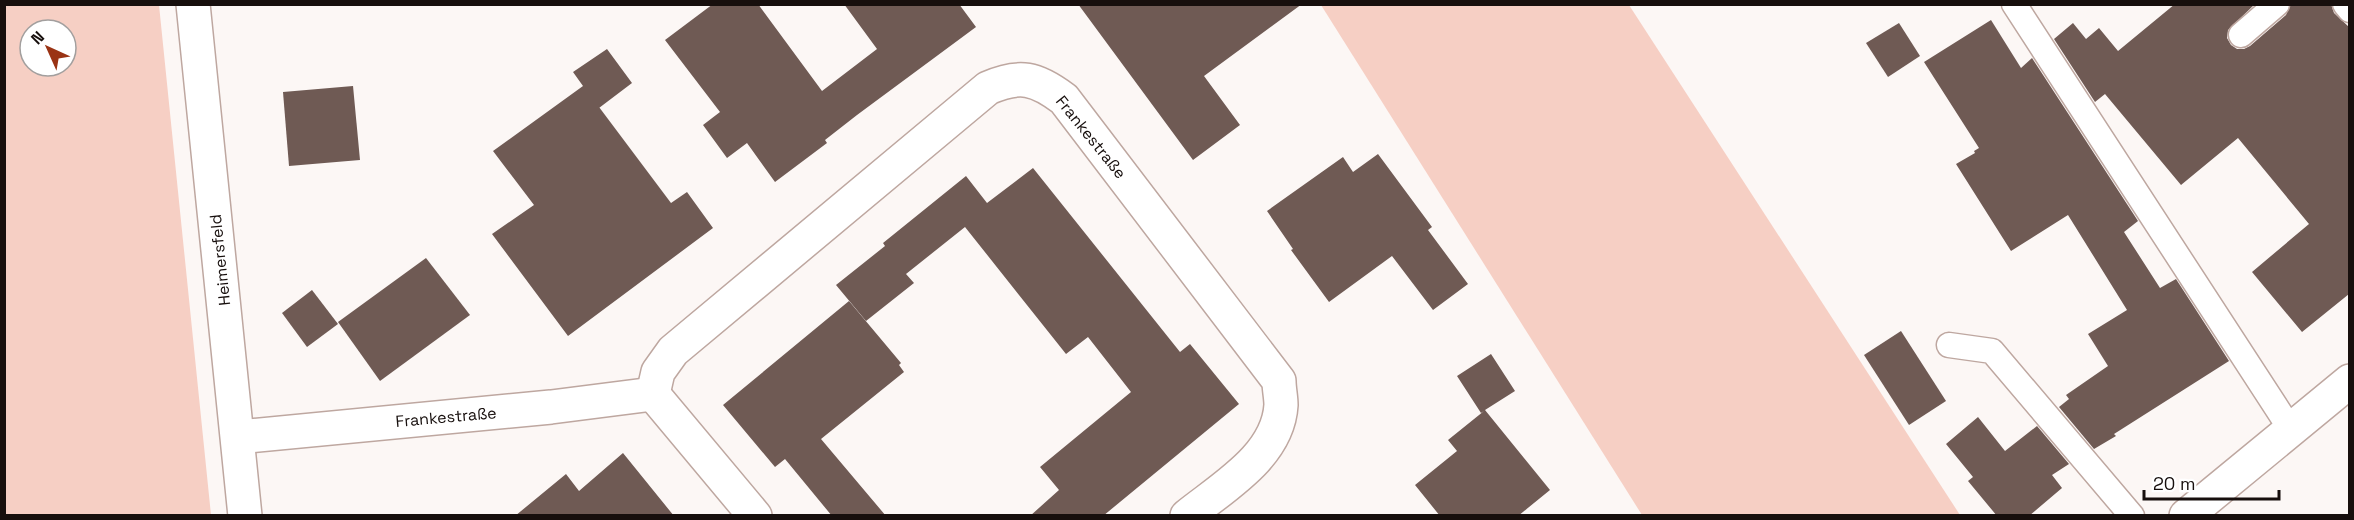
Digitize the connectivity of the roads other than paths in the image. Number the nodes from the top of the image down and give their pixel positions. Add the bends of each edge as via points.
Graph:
1 (193, 4) edge
2 (2014, 4) edge
3 (2277, 4) edge
4 (2345, 4) edge
5 (2349, 10) edge
6 (2241, 35) dead end
7 (1949, 345) dead end
8 (2349, 381) edge
9 (653, 394) junction
10 (2291, 430) junction
11 (238, 437) junction
12 (245, 516) edge
13 (756, 516) edge
14 (1187, 516) edge
15 (2132, 516) edge
16 (2187, 516) edge

1 - 11 street, Heimersfeld
2 - 10 lane
3 - 6 lane
4 - 5 lane
7 - 15 lane via 1992,351
8 - 10 street
9 - 11 street, Frankestraße
9 - 13 street
9 - 14 street, Frankestraße via 658,372 673,351 988,88 1008,79 1031,80 1064,99 1279,381 1281,405 1266,446 1252,463
10 - 16 street
11 - 12 street, Heimersfeld

